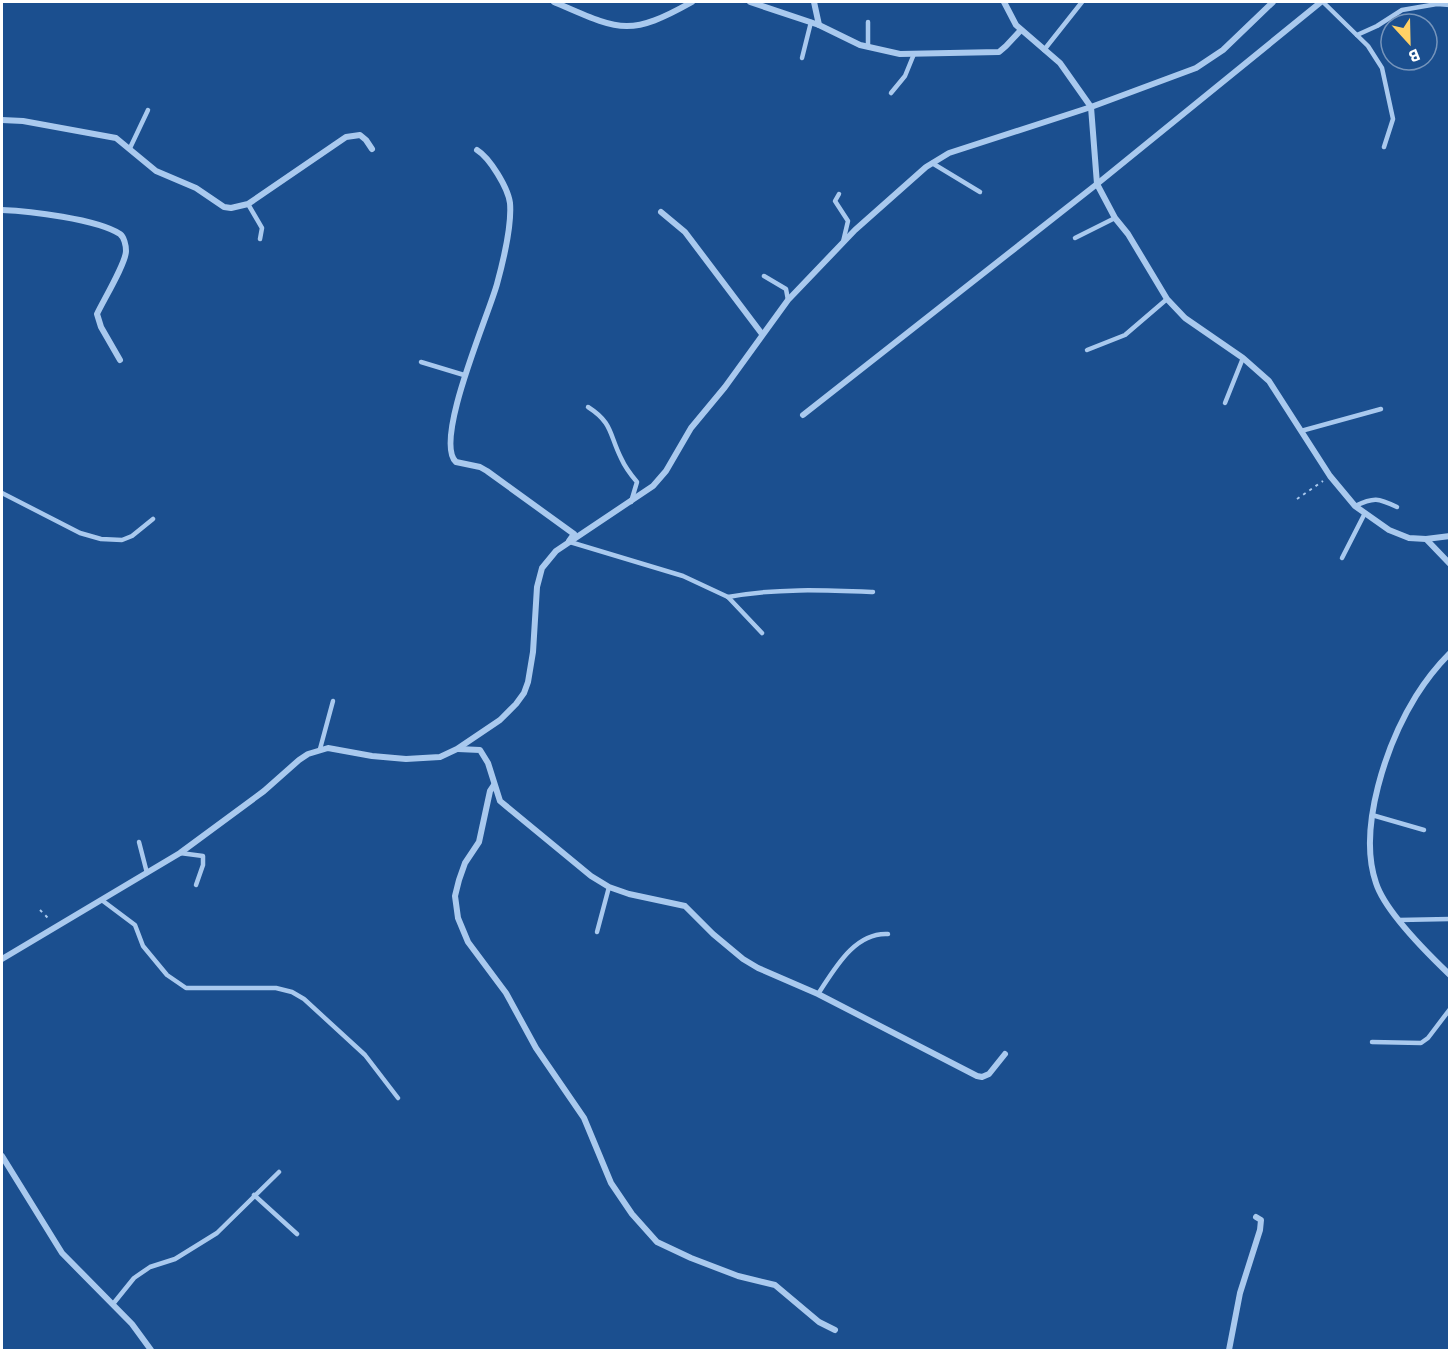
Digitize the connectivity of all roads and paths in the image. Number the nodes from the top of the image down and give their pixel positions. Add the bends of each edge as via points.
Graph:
1 (554, 2) edge
2 (692, 2) edge
3 (750, 2) edge
4 (814, 2) edge
5 (1004, 2) edge
6 (1082, 2) edge
7 (1273, 2) edge
8 (1322, 2) edge
9 (1449, 5) edge
10 (811, 22) junction
11 (867, 22) dead end
12 (819, 25) junction
13 (1021, 30) junction
14 (1358, 35) junction
15 (868, 47) junction
16 (1044, 50) junction
17 (914, 54) junction
18 (802, 58) dead end
19 (891, 93) dead end
20 (1091, 107) junction
21 (148, 110) dead end
22 (2, 120) edge
23 (1384, 147) dead end
24 (130, 148) junction
25 (372, 149) dead end
26 (477, 150) dead end
27 (932, 163) junction
28 (1097, 184) junction
29 (980, 192) dead end
30 (839, 194) dead end
31 (248, 204) junction
32 (2, 210) edge
33 (661, 212) dead end
34 (1114, 218) junction
35 (1075, 238) dead end
36 (260, 239) dead end
37 (843, 242) junction
38 (764, 276) dead end
39 (788, 300) junction
40 (1167, 300) junction
41 (762, 334) junction
42 (1087, 350) dead end
43 (1243, 358) junction
44 (120, 360) dead end
45 (421, 362) dead end
46 (464, 375) junction
47 (1225, 403) dead end
48 (588, 407) dead end
49 (1381, 409) dead end
50 (803, 415) dead end
51 (1301, 431) junction
52 (1330, 476) junction
53 (2, 493) edge
54 (1297, 499) dead end
55 (631, 502) junction
56 (1355, 506) junction
57 (1396, 507) dead end
58 (1365, 513) junction
59 (153, 519) dead end
60 (1449, 537) edge
61 (1426, 539) junction
62 (567, 544) junction
63 (1342, 558) dead end
64 (1449, 564) edge
65 (873, 592) dead end
66 (728, 597) junction
67 (762, 633) dead end
68 (1449, 652) edge
69 (333, 701) dead end
70 (320, 749) junction
71 (457, 749) junction
72 (494, 785) junction
73 (1372, 815) junction
74 (1424, 830) dead end
75 (139, 842) dead end
76 (180, 853) junction
77 (147, 873) junction
78 (196, 885) dead end
79 (609, 887) junction
80 (103, 900) junction
81 (40, 910) dead end
82 (1449, 919) edge
83 (1399, 920) junction
84 (57, 926) junction
85 (597, 932) dead end
86 (888, 934) dead end
87 (2, 959) edge
88 (1449, 975) edge
89 (818, 994) junction
90 (1449, 1009) edge
91 (1372, 1042) dead end
92 (1005, 1054) dead end
93 (398, 1098) dead end
94 (2, 1156) edge
95 (279, 1172) dead end
96 (254, 1195) junction
97 (1257, 1217) dead end
98 (297, 1234) dead end
99 (113, 1304) junction
100 (835, 1330) dead end
101 (151, 1350) edge
102 (1229, 1350) edge

1 - 2 street via 599,21 626,27 662,19
3 - 10 street
4 - 12 street
5 - 13 street
6 - 16 lane
7 - 20 street via 1224,50 1202,65
8 - 14 lane
8 - 28 street
9 - 14 lane via 1402,10
10 - 12 street
10 - 18 lane
11 - 15 lane
12 - 15 street
13 - 16 street
13 - 17 street via 999,52
14 - 23 lane via 1384,73 1393,119
15 - 17 street
16 - 20 street via 1059,63
17 - 19 lane via 905,76
20 - 27 street via 960,149
20 - 28 street
21 - 24 lane
22 - 24 street via 116,138
24 - 31 street via 156,171 196,188 224,207
25 - 31 street via 360,135 346,137
26 - 46 street via 495,170 510,201 510,212 496,286
27 - 29 lane
27 - 37 street
28 - 34 street
28 - 50 street
30 - 37 lane via 835,201 848,221
31 - 36 lane via 262,228
32 - 44 street via 70,219 121,235 125,255 97,314
33 - 41 street via 686,232
34 - 35 lane
34 - 40 street via 1128,234
37 - 39 street
38 - 39 lane via 786,289
39 - 41 street
40 - 42 lane via 1125,335
40 - 43 street via 1185,318
41 - 55 street via 692,428 666,471
43 - 47 lane
43 - 51 street via 1269,381
45 - 46 lane
46 - 62 street via 453,422 453,459 487,471 562,524 574,534
48 - 55 lane via 608,424 621,459 637,482
49 - 51 lane
51 - 52 street
52 - 54 path
52 - 56 street
53 - 59 lane via 80,533 101,539 122,540
55 - 62 street
56 - 57 lane via 1371,499
56 - 58 street
58 - 61 street via 1399,534
58 - 63 lane
60 - 61 street
61 - 64 street
62 - 66 lane via 683,576
62 - 71 street via 550,556 539,578 533,652 524,693 500,720
65 - 66 lane via 792,589
66 - 67 lane
68 - 73 street via 1415,697 1390,748
69 - 70 lane
70 - 71 street via 406,759 440,757
70 - 76 street via 299,760
71 - 72 street via 480,750
72 - 79 street via 500,801
72 - 100 street via 479,842 459,880 455,896 458,918 468,942 506,993 536,1048 584,1118 611,1183 657,1242 738,1276 775,1285 819,1322
73 - 74 lane
73 - 83 street via 1370,849 1376,883
75 - 77 lane
76 - 77 street
76 - 78 lane via 203,856
77 - 80 street
79 - 85 lane
79 - 89 street via 685,906 743,959
80 - 84 street
80 - 93 lane via 135,925 143,946 167,975 186,988 276,988 304,999 364,1054
81 - 84 path
82 - 83 lane
83 - 88 street
84 - 87 street
86 - 89 lane via 872,935 853,948
89 - 92 street via 977,1076 989,1074
90 - 91 lane via 1420,1043
94 - 99 street via 62,1253
95 - 96 lane
96 - 98 lane
96 - 99 lane via 217,1233 134,1278
97 - 102 street via 1261,1220 1260,1230 1239,1293
99 - 101 street

